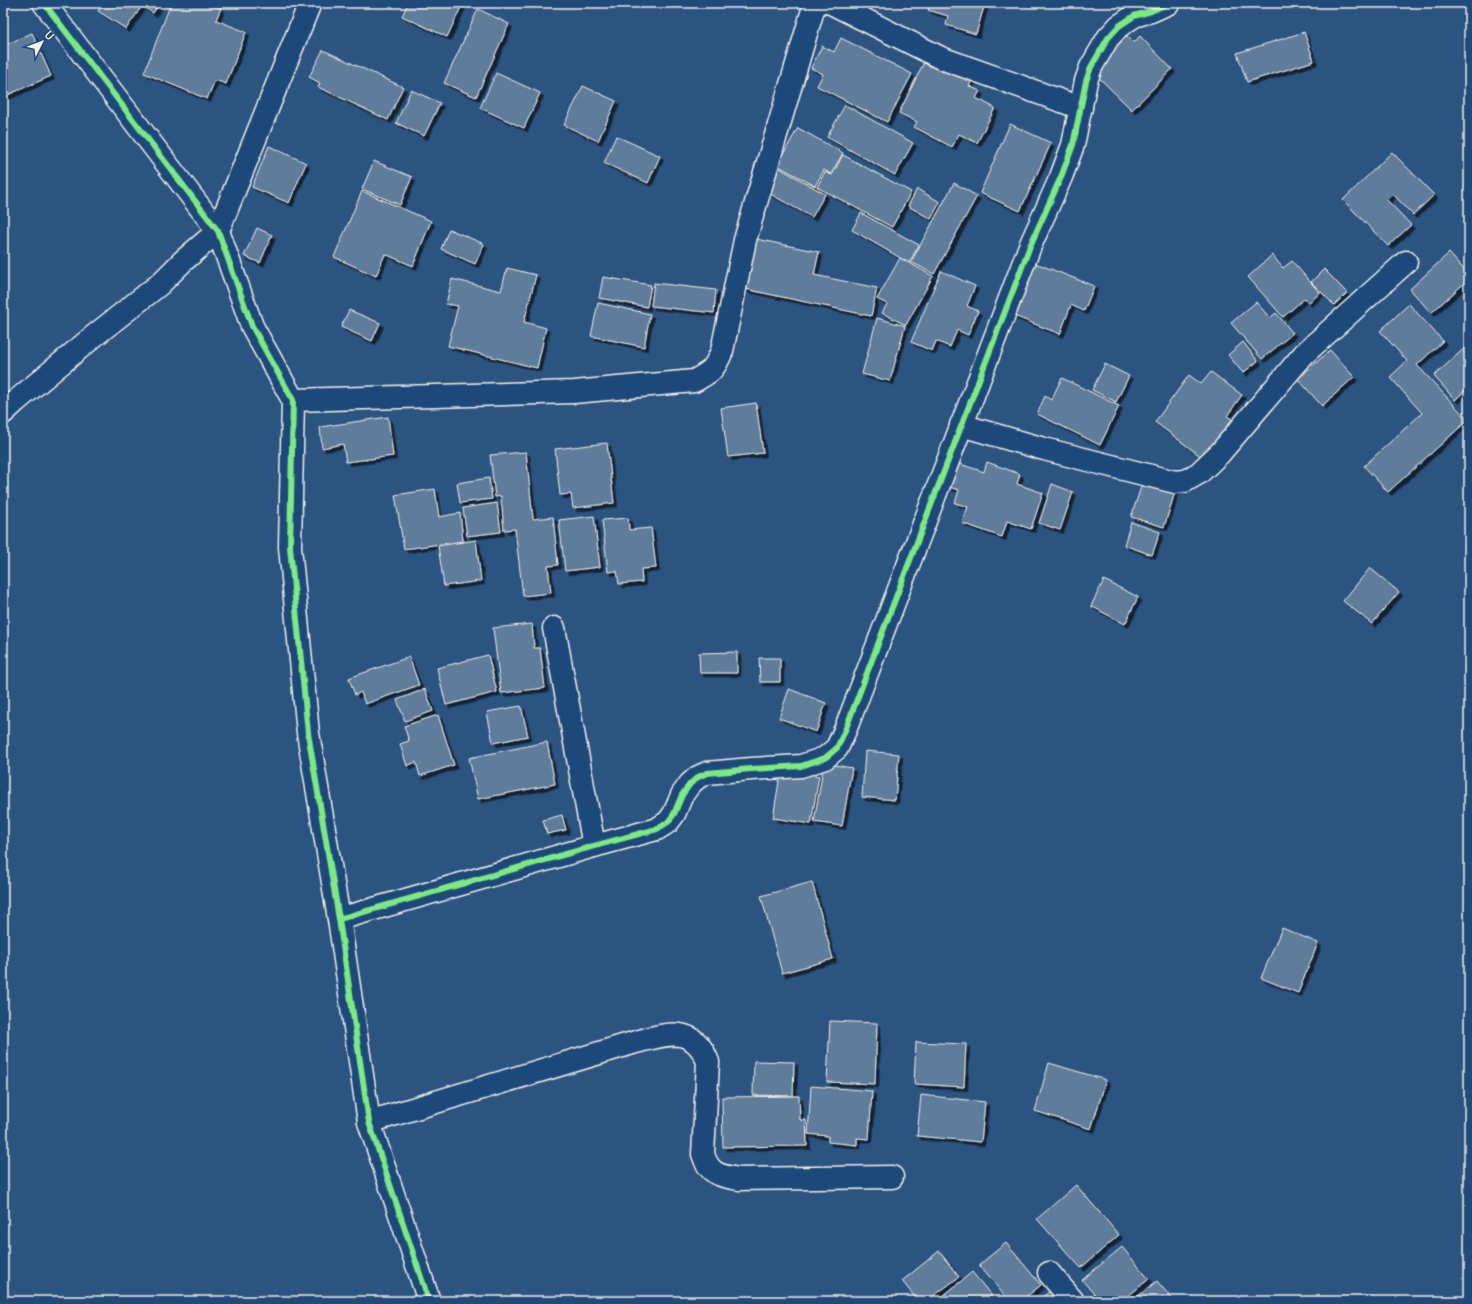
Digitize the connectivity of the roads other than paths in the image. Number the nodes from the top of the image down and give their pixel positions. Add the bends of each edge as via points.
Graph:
1 (44, 3) edge
2 (310, 3) edge
3 (815, 3) edge
4 (831, 3) edge
5 (1169, 3) edge
6 (1081, 108) junction
7 (218, 231) junction
8 (1406, 262) dead end
9 (292, 400) junction
10 (3, 414) edge
11 (961, 425) junction
12 (554, 628) dead end
13 (594, 846) junction
14 (339, 919) junction
15 (369, 1122) junction
16 (892, 1177) dead end
17 (1049, 1274) dead end
18 (429, 1301) edge
19 (1073, 1301) edge

1 - 7 street
2 - 7 street
3 - 9 street via 745,240 722,351 710,373 694,381 574,392
4 - 6 street via 941,58
5 - 6 street via 1134,16 1119,26 1108,38 1091,67
6 - 11 street via 1073,145 1064,170 1030,246
7 - 9 street via 252,326
7 - 10 street via 160,284 88,341
8 - 11 street via 1304,354 1220,453 1199,473 1185,481 1167,480
9 - 14 street via 290,547 308,733
11 - 13 street via 837,748 825,758 801,766 707,773 690,784 674,814 657,830
12 - 13 street
13 - 14 street
14 - 15 street
15 - 16 street via 636,1042 667,1034 683,1035 699,1045 708,1062 703,1154 713,1172 738,1179
15 - 18 street
17 - 19 street

